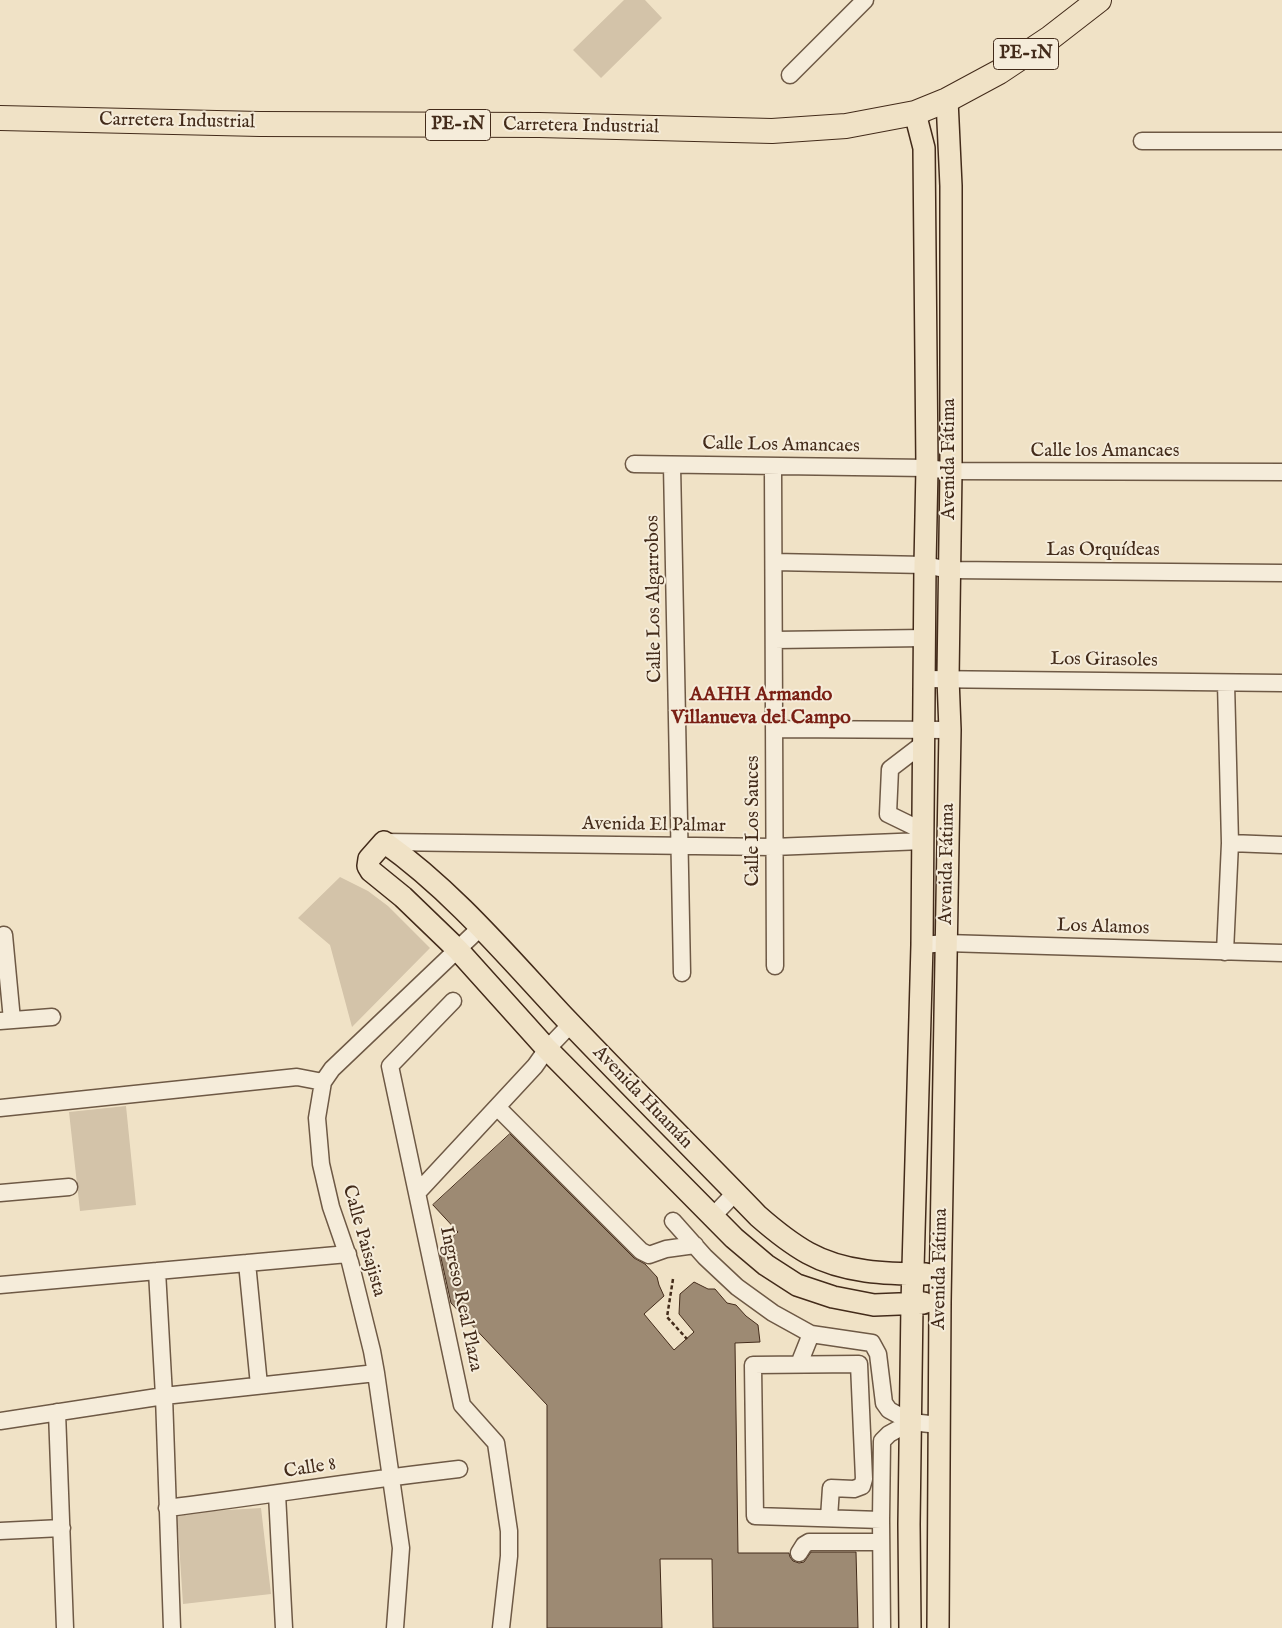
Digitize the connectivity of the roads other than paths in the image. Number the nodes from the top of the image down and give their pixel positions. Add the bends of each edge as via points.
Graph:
1 (864, 0) edge
2 (1099, 0) edge
3 (790, 75) dead end
4 (947, 100) junction
5 (914, 113) junction
6 (0, 118) edge
7 (1142, 141) dead end
8 (1282, 142) edge
9 (634, 464) dead end
10 (672, 465) junction
11 (773, 467) junction
12 (927, 468) junction
13 (951, 471) junction
14 (1282, 472) edge
15 (774, 562) junction
16 (925, 565) junction
17 (950, 570) junction
18 (1282, 573) edge
19 (925, 638) junction
20 (774, 640) junction
21 (948, 678) junction
22 (925, 679) junction
23 (1226, 683) junction
24 (1282, 683) edge
25 (775, 729) junction
26 (950, 730) junction
27 (924, 737) junction
28 (923, 836) junction
29 (384, 842) junction
30 (1230, 843) junction
31 (1282, 845) edge
32 (680, 846) junction
33 (774, 847) junction
34 (480, 928) junction
35 (4, 935) dead end
36 (946, 943) junction
37 (922, 945) junction
38 (458, 950) junction
39 (1225, 952) junction
40 (1282, 953) edge
41 (775, 966) dead end
42 (682, 973) dead end
43 (453, 1001) dead end
44 (52, 1017) dead end
45 (6, 1021) edge
46 (571, 1024) junction
47 (547, 1049) junction
48 (323, 1082) junction
49 (497, 1107) junction
50 (0, 1108) edge
51 (917, 1125) junction
52 (943, 1126) junction
53 (69, 1187) dead end
54 (735, 1192) junction
55 (0, 1193) edge
56 (417, 1193) junction
57 (713, 1216) junction
58 (695, 1245) junction
59 (666, 1249) junction
60 (348, 1254) junction
61 (247, 1262) junction
62 (157, 1270) junction
63 (913, 1274) junction
64 (941, 1275) junction
65 (0, 1285) edge
66 (940, 1302) junction
67 (912, 1304) junction
68 (811, 1334) junction
69 (799, 1364) junction
70 (376, 1373) junction
71 (259, 1385) junction
72 (164, 1396) junction
73 (57, 1412) junction
74 (0, 1420) edge
75 (911, 1422) junction
76 (939, 1425) junction
77 (459, 1469) dead end
78 (391, 1477) junction
79 (277, 1494) junction
80 (167, 1508) junction
81 (829, 1518) junction
82 (880, 1520) junction
83 (909, 1524) junction
84 (938, 1524) junction
85 (62, 1528) junction
86 (0, 1531) edge
87 (881, 1542) junction
88 (799, 1552) dead end
89 (65, 1628) edge
90 (172, 1628) edge
91 (284, 1628) edge
92 (395, 1628) edge
93 (501, 1628) edge
94 (882, 1628) edge
95 (910, 1628) edge
96 (938, 1628) edge

1 - 3 street
2 - 4 highway, Carretera Industrial / PE-1N via 999,72
4 - 5 highway, Carretera Industrial / PE-1N
4 - 13 main road, Avenida Fátima via 951,186
5 - 6 highway, Carretera Industrial / PE-1N via 846,126 772,131
5 - 12 main road, Avenida Fátima via 924,148
7 - 8 street
9 - 10 street, Calle Los Amancaes
10 - 11 street, Calle Los Amancaes
10 - 32 street, Calle Los Algarrobos
11 - 12 street, Calle Los Amancaes
11 - 15 street, Calle Los Sauces
12 - 13 street, Calle los Amancaes
12 - 16 main road, Avenida Fátima
13 - 14 street, Calle los Amancaes
13 - 17 main road, Avenida Fátima
15 - 16 street, Las Orquídeas
15 - 20 street, Calle Los Sauces
16 - 17 street, Las Orquídeas
16 - 19 main road, Avenida Fátima
17 - 18 street, Las Orquídeas
17 - 21 main road, Avenida Fátima
19 - 20 street
19 - 22 main road, Avenida Fátima
20 - 25 street, Calle Los Sauces
21 - 22 street, Los Girasoles
21 - 23 street, Los Girasoles
21 - 26 main road, Avenida Fátima
22 - 27 main road, Avenida Fátima
23 - 24 street, Los Girasoles
23 - 30 street
25 - 27 street
25 - 33 street, Calle Los Sauces
26 - 27 street
26 - 36 main road, Avenida Fátima
27 - 28 main road, Avenida Fátima
27 - 28 street via 890,769 888,814
28 - 33 street, Avenida El Palmar
28 - 37 main road, Avenida Fátima
29 - 32 street, Avenida El Palmar
29 - 34 main road, Avenida Huamán via 439,886
29 - 38 main road, Avenida Huamán via 369,859 368,866
30 - 31 street
30 - 39 street
32 - 33 street, Avenida El Palmar
32 - 42 street, Calle Los Algarrobos
33 - 41 street, Calle Los Sauces
34 - 38 street, Calle Paisajista
34 - 46 main road, Avenida Huamán
35 - 45 street
36 - 37 street, Los Alamos
36 - 39 street, Los Alamos
36 - 52 main road, Avenida Fátima
37 - 51 main road, Avenida Fátima
38 - 47 main road, Avenida Huamán
38 - 48 street, Calle Paisajista via 343,1058
39 - 40 street, Los Alamos
43 - 56 street, Ingreso Real Plaza via 390,1066
44 - 45 street
46 - 47 street
46 - 54 main road, Avenida Huamán
47 - 49 street
47 - 57 main road, Avenida Huamán
48 - 50 street via 297,1077
48 - 60 street, Calle Paisajista via 317,1118 321,1164 331,1207
49 - 56 street
49 - 59 street via 641,1251 649,1255
51 - 52 main road
51 - 63 main road, Avenida Fátima
52 - 64 main road, Avenida Fátima
53 - 55 street
54 - 57 street
54 - 63 main road, Avenida Huamán via 782,1237 810,1254 844,1267
56 - 93 street, Ingreso Real Plaza via 462,1405 496,1444 509,1531
57 - 67 main road, Avenida Huamán via 766,1265 796,1284 833,1297 874,1305
58 - 59 street
58 - 59 street via 673,1221
58 - 68 street via 737,1287 772,1313
60 - 61 street
60 - 70 street, Calle Paisajista
61 - 62 street
61 - 71 street
62 - 65 street
62 - 72 street
63 - 64 main road, Avenida Huamán
63 - 67 main road, Avenida Fátima
64 - 66 main road, Avenida Fátima
66 - 67 main road, Avenida Huamán
66 - 76 main road, Avenida Fátima
67 - 75 main road, Avenida Fátima
68 - 69 street
68 - 75 street via 872,1343 878,1354 884,1403 889,1410
69 - 81 street via 859,1364 864,1479 862,1486 854,1489 831,1488
69 - 81 street via 753,1364 755,1516
70 - 71 street
70 - 78 street, Calle Paisajista
71 - 72 street
72 - 73 street
72 - 80 street
73 - 74 street
73 - 85 street
75 - 76 street
75 - 82 street via 882,1441
75 - 83 main road, Avenida Fátima
76 - 84 main road, Avenida Fátima
77 - 78 street, Calle 8
78 - 79 street, Calle 8
78 - 92 street, Calle Paisajista via 401,1548
79 - 80 street, Calle 8
79 - 91 street
80 - 90 street
81 - 82 street
82 - 87 street
83 - 84 main road
83 - 95 main road, Avenida Fátima
84 - 96 main road, Avenida Fátima
85 - 86 street
85 - 89 street
87 - 88 street via 809,1542
87 - 94 street

